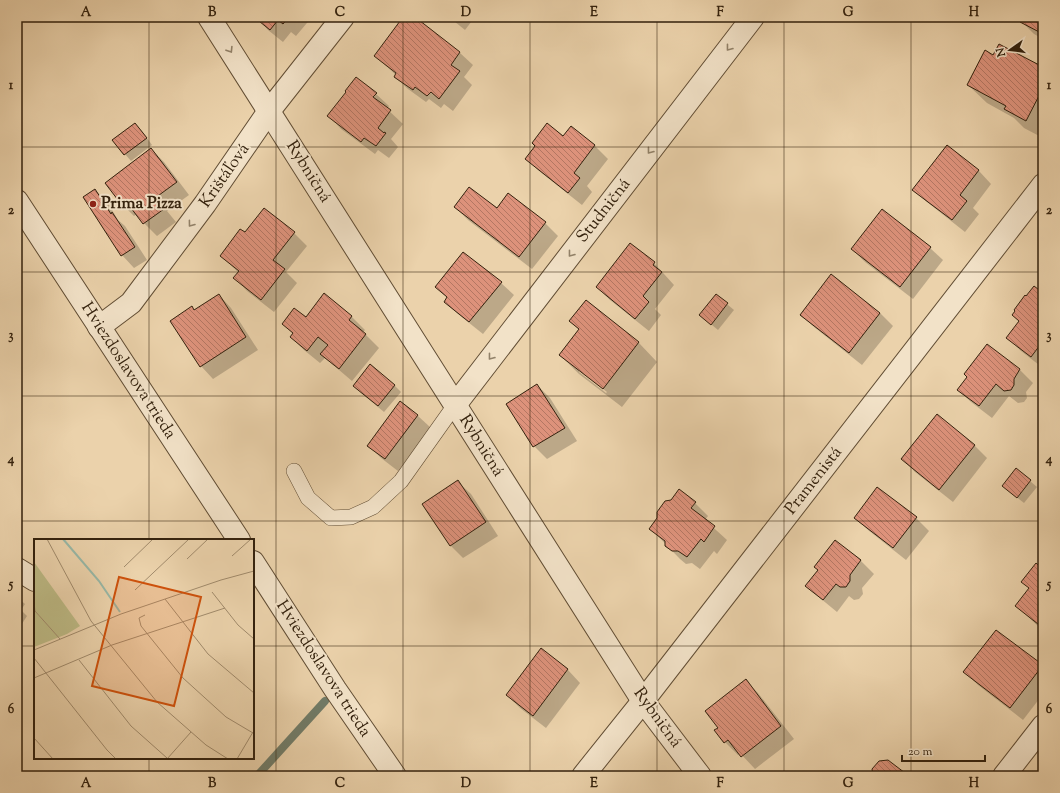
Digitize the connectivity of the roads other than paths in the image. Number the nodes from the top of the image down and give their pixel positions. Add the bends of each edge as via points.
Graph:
1 (209, 17) edge
2 (343, 17) edge
3 (753, 17) edge
4 (269, 111) junction
5 (1043, 185) edge
6 (17, 201) edge
7 (99, 327) junction
8 (455, 404) junction
9 (294, 471) dead end
10 (238, 539) edge
11 (254, 564) edge
12 (17, 569) edge
13 (34, 579) edge
14 (643, 702) junction
15 (1043, 726) edge
16 (395, 776) edge
17 (583, 776) edge
18 (700, 776) edge
19 (1004, 776) edge

1 -> 4 street, Rybničná
2 - 4 street, Krištáľová
3 -> 8 street, Studničná
4 -> 7 street, Krištáľová via 205,204 131,303
4 - 8 street, Rybničná
5 - 14 street, Pramenistá
6 - 7 street, Hviezdoslavova trieda
7 - 10 street, Hviezdoslavova trieda
8 - 9 lane via 401,481 373,507 351,517 331,518 308,498
8 - 14 street, Rybničná
11 - 16 street, Hviezdoslavova trieda
12 - 13 street
14 - 17 street, Pramenistá
14 - 18 street, Rybničná
15 - 19 street

